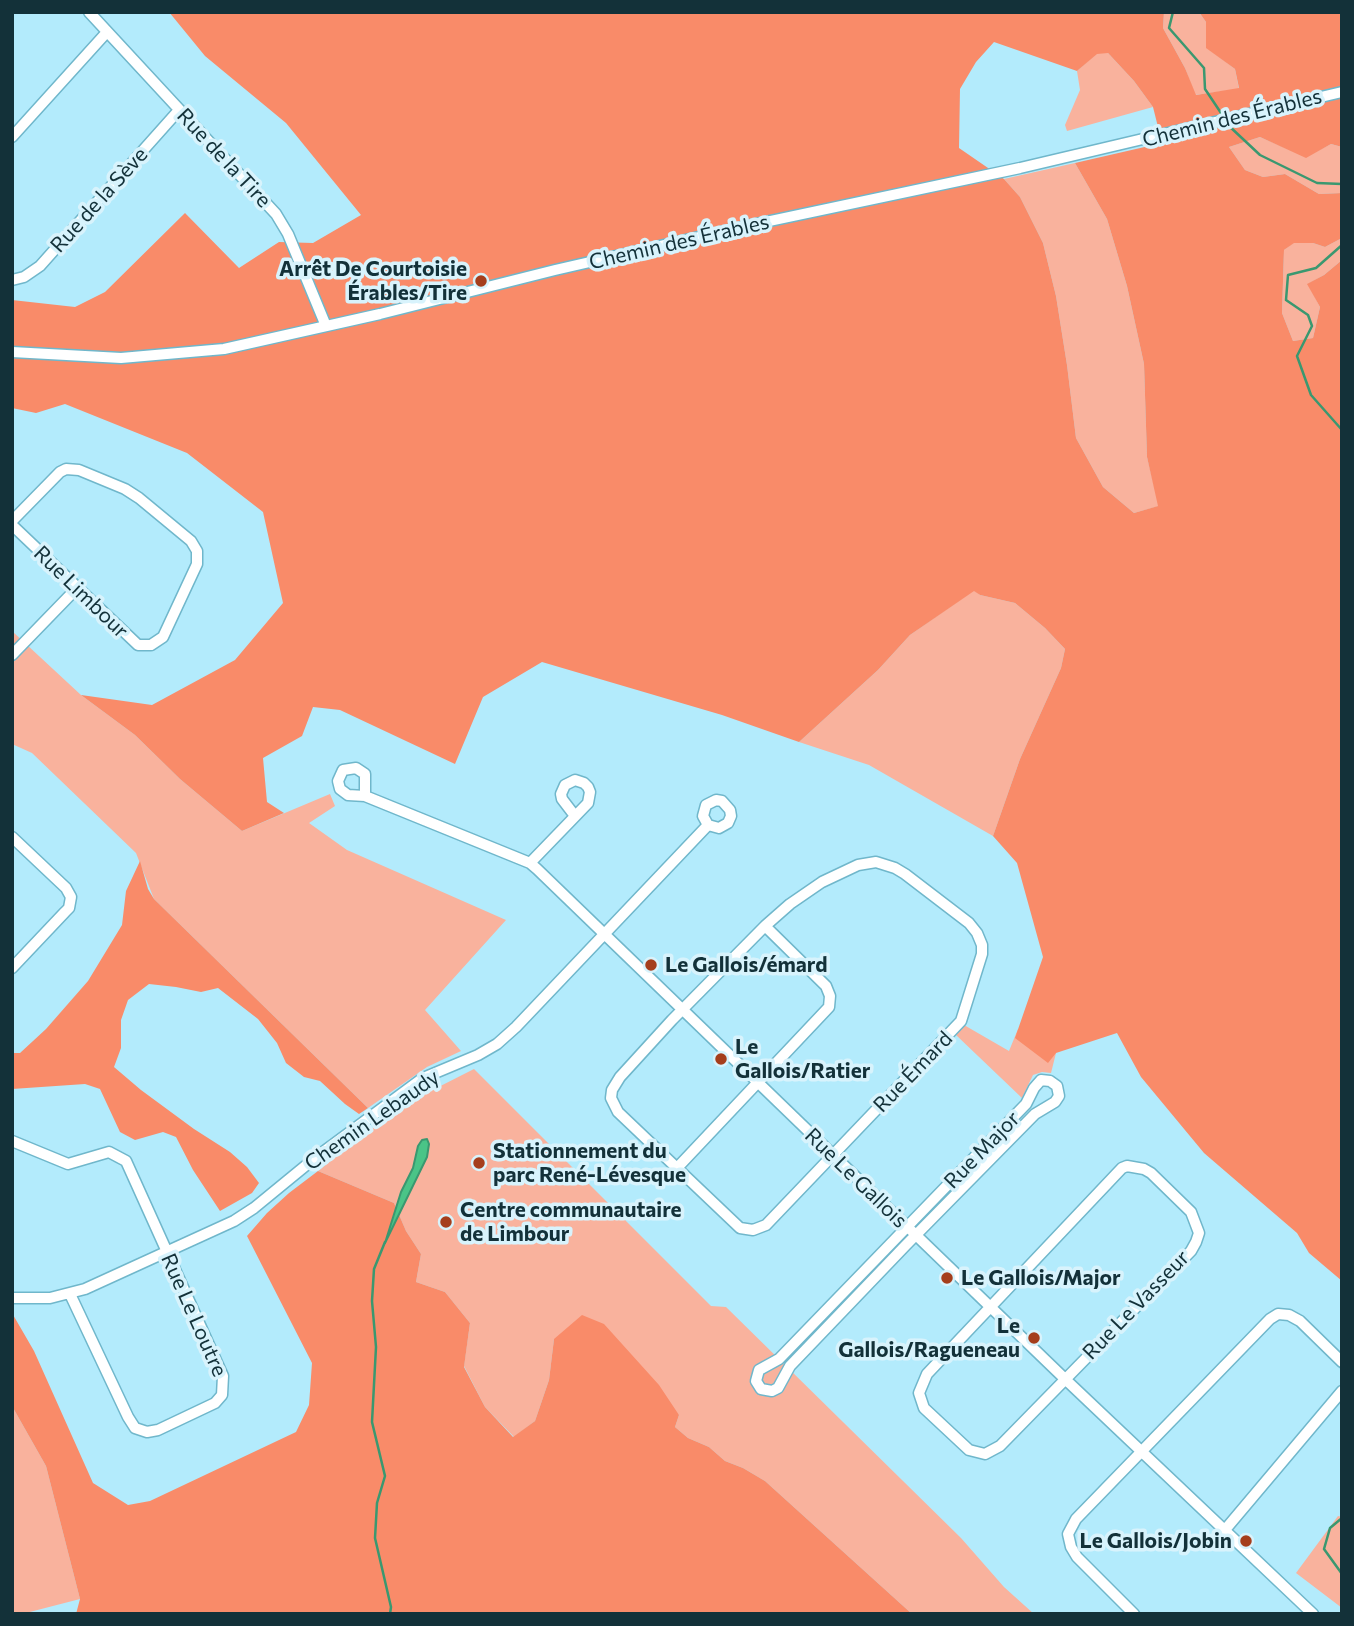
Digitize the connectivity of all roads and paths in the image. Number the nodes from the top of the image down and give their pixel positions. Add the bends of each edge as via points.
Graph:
1 (89, 12) edge
2 (107, 32) junction
3 (1342, 92) edge
4 (179, 110) junction
5 (12, 137) edge
6 (12, 280) edge
7 (326, 326) junction
8 (12, 352) edge
9 (12, 523) edge
10 (77, 588) junction
11 (12, 655) edge
12 (366, 796) dead end
13 (575, 816) dead end
14 (708, 825) dead end
15 (12, 837) edge
16 (530, 863) junction
17 (765, 926) junction
18 (605, 933) junction
19 (12, 968) edge
20 (683, 1009) junction
21 (757, 1082) junction
22 (12, 1142) edge
23 (833, 1155) junction
24 (677, 1168) junction
25 (907, 1226) junction
26 (916, 1235) junction
27 (166, 1252) junction
28 (70, 1294) junction
29 (12, 1298) edge
30 (990, 1306) junction
31 (1342, 1362) edge
32 (1065, 1379) junction
33 (1342, 1391) edge
34 (1140, 1451) junction
35 (1224, 1531) junction
36 (1308, 1612) edge
37 (1135, 1614) edge

1 - 2 street, Rue de la Tire
2 - 4 street, Rue de la Tire
2 - 5 street
3 - 7 street, Chemin des Érables
4 - 6 street, Rue de la Sève via 40,266
4 - 7 street, Rue de la Tire via 282,223
7 - 8 street, Chemin des Érables via 224,349 133,357
9 - 10 street, Rue Limbour
9 - 10 street, Rue Limbour via 55,476 73,469 132,493 197,551 197,564 167,631 151,645 132,641
10 - 11 street
12 - 16 street, Rue Le Gallois
13 - 16 street
14 - 18 street, Chemin Lebaudy
15 - 19 street via 71,897 69,908
16 - 18 street, Rue Le Gallois
17 - 20 street, Rue Émard
17 - 21 street via 821,979 831,996 825,1013
17 - 23 street, Rue Émard via 822,882 847,869 876,862 895,868 969,923 982,945 961,1021
18 - 20 street, Rue Le Gallois
18 - 27 street, Chemin Lebaudy via 497,1044 423,1078 243,1216
20 - 21 street, Rue Le Gallois
20 - 24 street, Rue Émard via 615,1083 611,1098 618,1112
21 - 23 street, Rue Le Gallois
21 - 24 street
22 - 27 street, Rue Le Loutre via 68,1164 109,1152 121,1157 130,1166
23 - 24 street, Rue Émard via 766,1225 753,1230 740,1228
23 - 25 street, Rue Le Gallois
25 - 26 street, Rue Le Gallois
25 - 26 street, Rue Major via 1026,1104 1037,1082 1054,1083 1059,1093 1055,1102 1035,1114
25 - 26 street, Rue Major via 779,1359 759,1370 756,1381 761,1389 778,1388 790,1366
26 - 30 street, Rue Le Gallois
27 - 28 street, Chemin Lebaudy
27 - 28 street, Rue Le Loutre via 225,1383 215,1403 158,1430 147,1432 131,1423
28 - 29 street, Chemin Lebaudy
30 - 32 street, Rue Le Gallois
30 - 32 street via 927,1374 919,1393 924,1408 969,1450 985,1454 1000,1446
30 - 32 street, Rue Le Vasseur via 1122,1168 1151,1173 1191,1212 1199,1233 1196,1242
31 - 34 street via 1300,1321 1278,1314
32 - 34 street, Rue Le Gallois
33 - 35 street
34 - 35 street, Rue Le Gallois
34 - 37 street via 1076,1519 1068,1535 1077,1557
35 - 36 street, Rue Le Gallois

